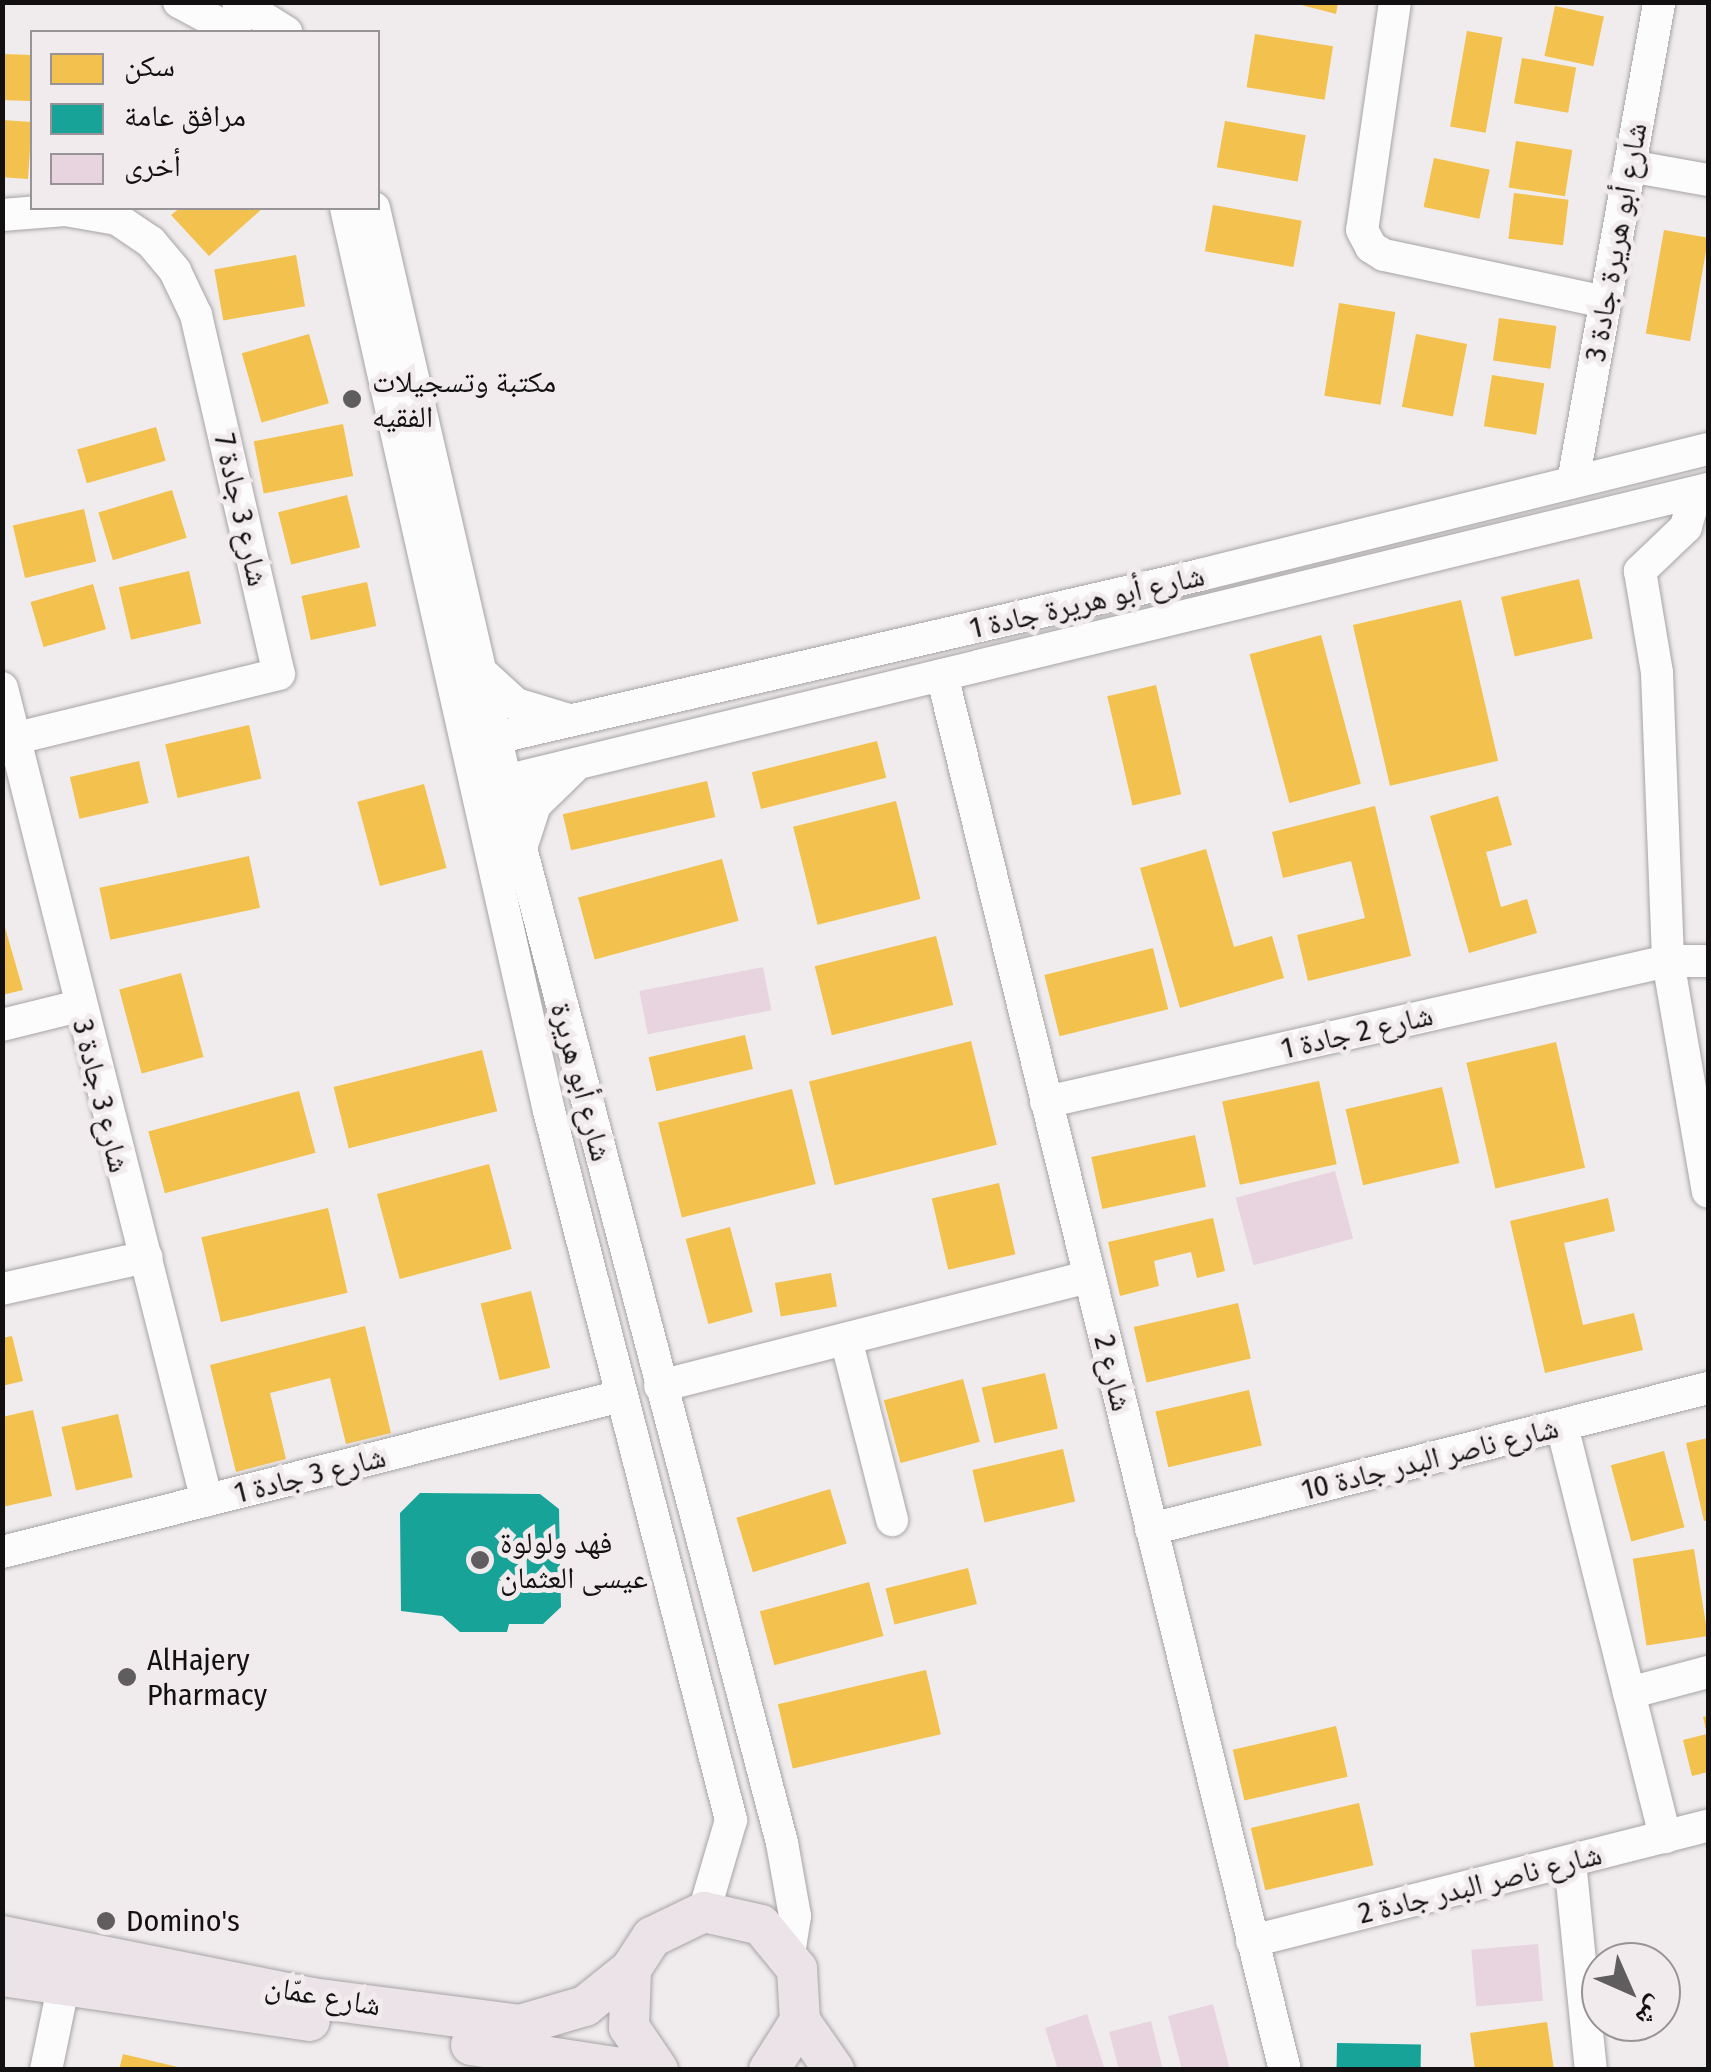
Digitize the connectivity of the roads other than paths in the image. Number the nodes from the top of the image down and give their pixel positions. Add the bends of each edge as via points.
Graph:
1 (180, 2) edge
2 (238, 2) edge
3 (1396, 2) edge
4 (1659, 2) edge
5 (284, 24) edge
6 (231, 30) edge
7 (1630, 166) junction
8 (1708, 180) edge
9 (346, 210) edge
10 (374, 210) edge
11 (2, 215) edge
12 (1605, 302) junction
13 (1708, 449) edge
14 (1573, 482) junction
15 (1697, 492) edge
16 (480, 671) junction
17 (942, 675) junction
18 (2, 688) edge
19 (583, 720) junction
20 (13, 739) junction
21 (497, 740) junction
22 (462, 743) junction
23 (580, 763) junction
24 (490, 784) junction
25 (521, 848) junction
26 (1668, 961) junction
27 (1708, 961) edge
28 (79, 1006) junction
29 (2, 1025) edge
30 (1046, 1102) junction
31 (1708, 1192) edge
32 (146, 1258) junction
33 (1089, 1277) junction
34 (2, 1289) edge
35 (846, 1340) junction
36 (660, 1386) junction
37 (1708, 1388) edge
38 (617, 1396) junction
39 (1562, 1426) junction
40 (207, 1501) junction
41 (892, 1520) dead end
42 (1151, 1529) junction
43 (2, 1552) edge
44 (1708, 1672) edge
45 (1628, 1693) junction
46 (1708, 1826) edge
47 (1665, 1837) junction
48 (1570, 1861) junction
49 (704, 1912) junction
50 (2, 1936) edge
51 (1252, 1941) junction
52 (789, 1953) junction
53 (631, 1969) junction
54 (2, 1976) edge
55 (63, 1988) junction
56 (800, 2021) junction
57 (506, 2060) edge
58 (46, 2070) edge
59 (634, 2070) edge
60 (658, 2070) edge
61 (769, 2070) edge
62 (834, 2070) edge
63 (1285, 2070) edge
64 (1590, 2070) edge

1 - 6 street
2 - 5 street
3 - 12 street via 1362,230 1371,246 1384,255
4 - 7 street, شارع أبو هريرة جادة 3
7 - 8 street
7 - 12 street, شارع أبو هريرة جادة 3
9 - 22 street, شارع أبو هريرة
10 - 16 street, شارع أبو هريرة
11 - 20 street, شارع 3 جادة 7 via 65,210 118,220 151,242 175,271 196,315 279,674
12 - 14 street, شارع أبو هريرة جادة 3
13 - 14 street, شارع أبو هريرة جادة 1
14 - 19 street, شارع أبو هريرة جادة 1
15 - 17 street, شارع أبو هريرة جادة 1
15 - 26 street via 1686,527 1640,571 1657,673
16 - 19 street via 531,711
16 - 21 street, شارع أبو هريرة
17 - 23 street, شارع أبو هريرة جادة 1
17 - 30 street, شارع 2
18 - 20 street, شارع 3 جادة 3
19 - 21 street, شارع أبو هريرة جادة 1
20 - 28 street, شارع 3 جادة 3
21 - 22 street, شارع أبو هريرة جادة 1
21 - 24 street, شارع أبو هريرة
22 - 24 street, شارع أبو هريرة
23 - 24 street, شارع أبو هريرة جادة 1
23 - 25 street via 535,805
24 - 25 street, شارع أبو هريرة
24 - 38 street, شارع أبو هريرة
25 - 36 street, شارع أبو هريرة
26 - 27 street, شارع 2 جادة 1
26 - 30 street, شارع 2 جادة 1
26 - 31 street
28 - 29 street
28 - 32 street, شارع 3 جادة 3
30 - 33 street, شارع 2
32 - 34 street
32 - 40 street, شارع 3 جادة 3
33 - 35 street
33 - 42 street, شارع 2
35 - 36 street
35 - 41 street
36 - 52 street, شارع أبو هريرة via 782,1843 795,1916
37 - 39 street, شارع ناصر البدر جادة 10
38 - 40 street, شارع 3 جادة 1
38 - 49 street, شارع أبو هريرة via 730,1820 730,1840
39 - 42 street, شارع ناصر البدر جادة 10
39 - 45 street
40 - 43 street, شارع 3 جادة 1
42 - 51 street, شارع 2
44 - 45 street
45 - 47 street
46 - 47 street, شارع ناصر البدر جادة 2
47 - 48 street, شارع ناصر البدر جادة 2
48 - 51 street, شارع ناصر البدر جادة 2
48 - 64 street
49 - 52 main road via 743,1917
49 - 53 main road, شارع عمّان via 652,1937
50 - 53 main road, شارع عمّان via 312,1998 520,2025 585,2006
51 - 63 street, شارع 2
52 - 56 main road via 801,1986
53 - 60 main road via 629,2027
54 - 55 main road, شارع عمّان
55 - 57 main road, شارع عمّان
55 - 58 street
56 - 61 main road
56 - 62 main road
57 - 59 main road, شارع عمّان

